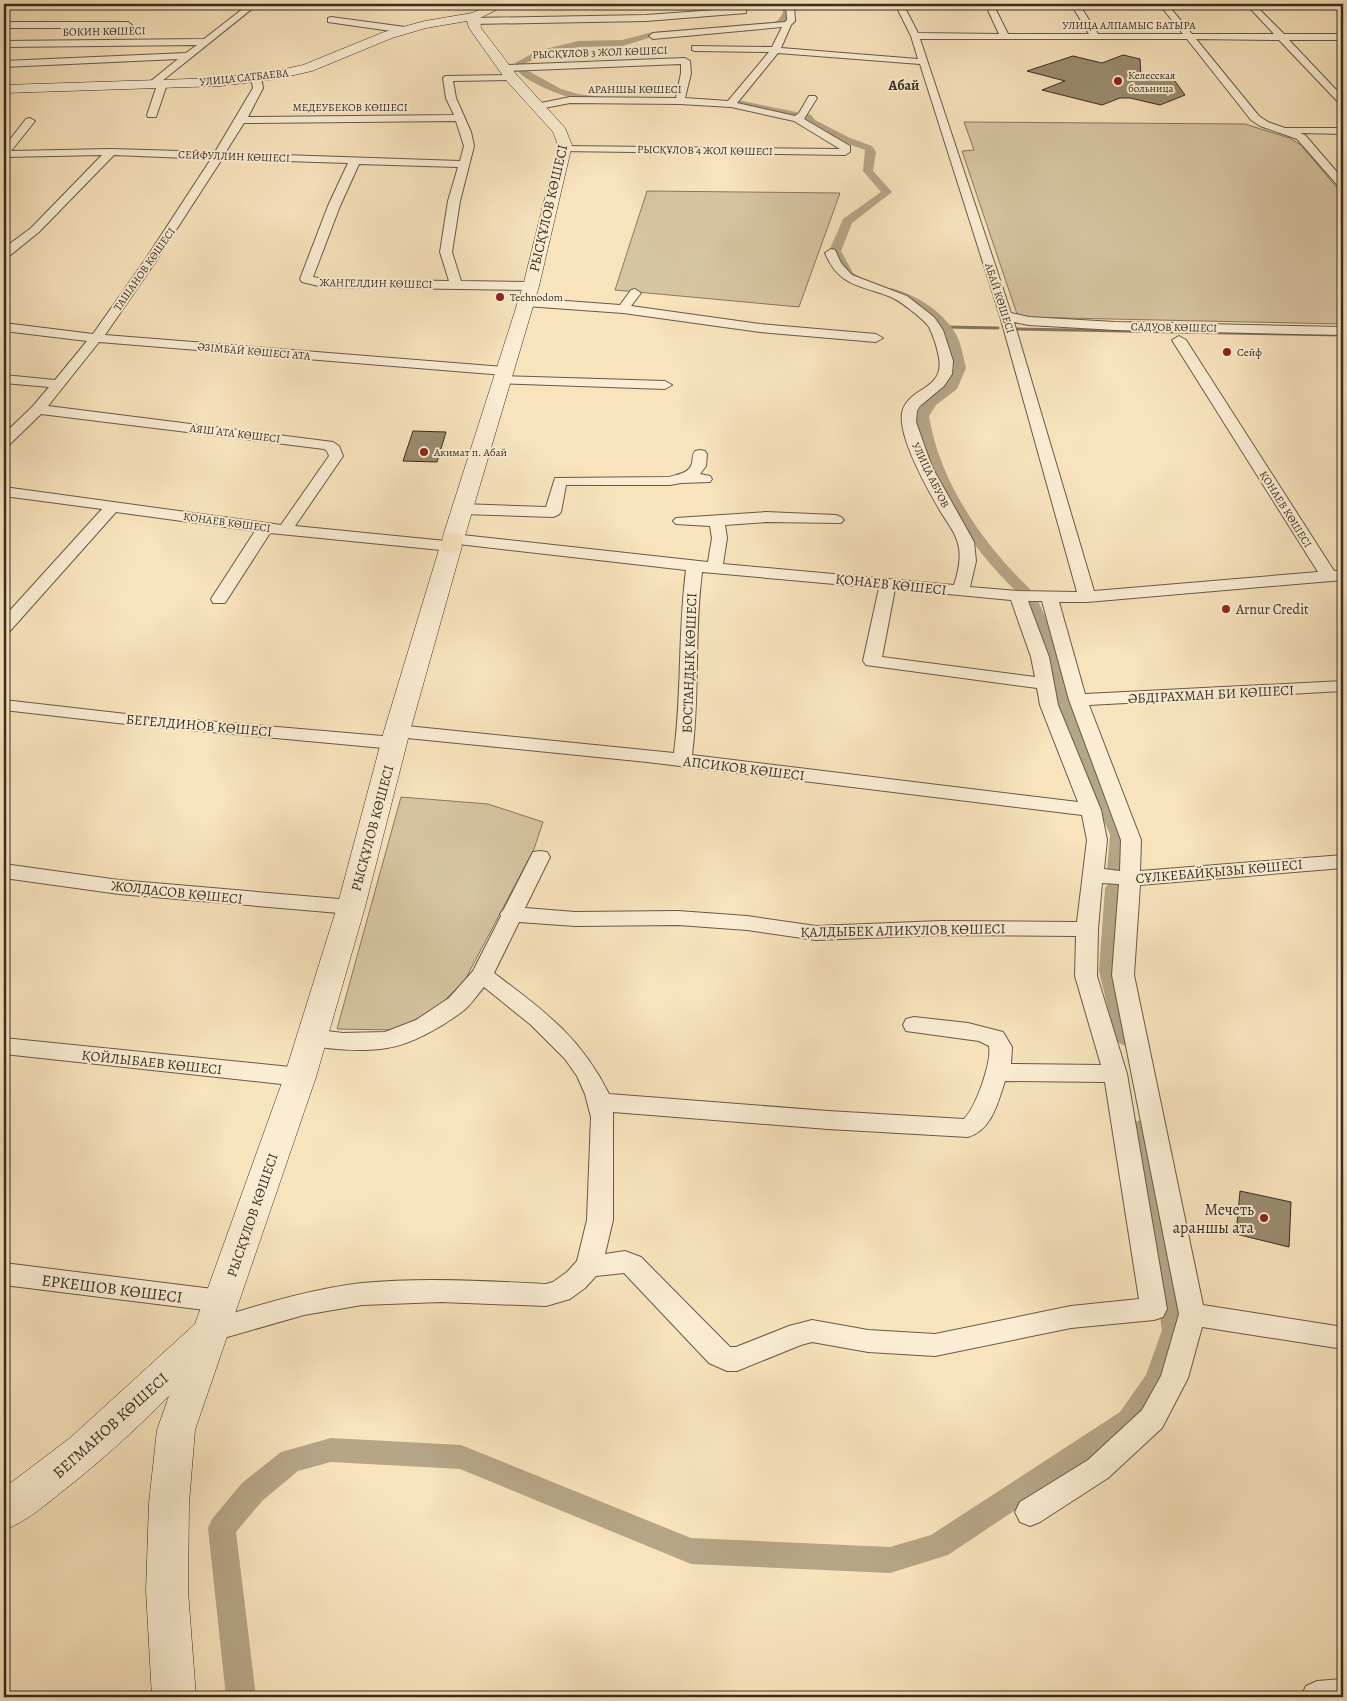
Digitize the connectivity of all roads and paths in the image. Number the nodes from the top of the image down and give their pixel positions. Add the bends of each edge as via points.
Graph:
1 (254, 4) edge
2 (462, 4) edge
3 (790, 4) edge
4 (899, 4) edge
5 (989, 4) edge
6 (1075, 4) edge
7 (1163, 4) edge
8 (1250, 4) edge
9 (1338, 4) edge
10 (1343, 8) edge
11 (743, 11) dead end
12 (483, 16) edge
13 (331, 20) dead end
14 (787, 24) junction
15 (4, 25) edge
16 (128, 25) dead end
17 (405, 30) junction
18 (654, 36) dead end
19 (915, 36) junction
20 (1005, 36) junction
21 (1095, 36) junction
22 (1188, 36) junction
23 (1281, 37) junction
24 (1343, 37) edge
25 (204, 42) junction
26 (4, 44) edge
27 (695, 48) dead end
28 (775, 50) junction
29 (187, 56) junction
30 (923, 62) junction
31 (4, 64) edge
32 (508, 72) junction
33 (256, 78) junction
34 (157, 85) junction
35 (4, 89) edge
36 (812, 98) dead end
37 (680, 101) junction
38 (1343, 102) edge
39 (731, 104) junction
40 (539, 106) junction
41 (152, 115) dead end
42 (459, 118) junction
43 (798, 118) junction
44 (241, 120) junction
45 (30, 121) dead end
46 (1343, 131) edge
47 (1305, 136) junction
48 (1343, 139) edge
49 (564, 149) junction
50 (112, 152) junction
51 (845, 152) joint
52 (4, 153) edge
53 (219, 156) junction
54 (355, 160) junction
55 (464, 164) junction
56 (1343, 185) edge
57 (830, 253) dead end
58 (4, 254) edge
59 (456, 284) junction
60 (635, 292) dead end
61 (528, 294) junction
62 (623, 309) junction
63 (1006, 316) junction
64 (4, 327) edge
65 (1343, 331) edge
66 (96, 338) junction
67 (876, 338) dead end
68 (1178, 340) dead end
69 (503, 375) junction
70 (4, 378) edge
71 (59, 384) junction
72 (666, 385) dead end
73 (38, 409) junction
74 (4, 442) edge
75 (700, 454) dead end
76 (686, 478) junction
77 (704, 479) dead end
78 (4, 491) edge
79 (112, 506) junction
80 (462, 510) junction
81 (836, 520) dead end
82 (681, 521) dead end
83 (716, 521) junction
84 (265, 528) junction
85 (284, 530) junction
86 (452, 542) junction
87 (695, 566) junction
88 (714, 568) junction
89 (1336, 576) edge
90 (888, 584) junction
91 (961, 591) junction
92 (1018, 596) junction
93 (1049, 597) junction
94 (1087, 597) junction
95 (219, 599) dead end
96 (4, 627) edge
97 (1045, 684) junction
98 (1343, 686) edge
99 (1078, 700) junction
100 (4, 705) edge
101 (396, 737) junction
102 (682, 760) junction
103 (1091, 810) junction
104 (540, 857) dead end
105 (1343, 861) edge
106 (4, 871) edge
107 (1094, 875) junction
108 (1130, 879) junction
109 (351, 907) junction
110 (510, 914) junction
111 (1087, 930) junction
112 (482, 975) junction
113 (914, 1025) dead end
114 (311, 1037) junction
115 (4, 1046) edge
116 (996, 1072) junction
117 (1116, 1074) junction
118 (300, 1077) junction
119 (601, 1102) junction
120 (589, 1266) junction
121 (4, 1274) edge
122 (1192, 1314) junction
123 (216, 1316) junction
124 (1343, 1338) edge
125 (4, 1512) edge
126 (1030, 1512) dead end
127 (1343, 1695) edge
128 (174, 1697) edge
129 (1317, 1697) edge

1 - 25 street
2 - 12 street
3 - 14 street via 792,17
4 - 19 street, АБАЙ КӨШЕСІ
5 - 20 street
6 - 21 street
7 - 22 street
8 - 23 street
9 - 10 street
11 - 12 street
12 - 17 main road, УЛИЦА САТБАЕВА
12 - 32 main road, РЫСҚҰЛОВ КӨШЕСІ
13 - 17 street
14 - 18 street
14 - 28 street
15 - 16 street
17 - 33 main road, УЛИЦА САТБАЕВА via 302,69
19 - 20 street, УЛИЦА АЛПАМЫС БАТЫРА
19 - 30 street, АБАЙ КӨШЕСІ
20 - 21 street, УЛИЦА АЛПАМЫС БАТЫРА
21 - 22 street, УЛИЦА АЛПАМЫС БАТЫРА
22 - 23 street, УЛИЦА АЛПАМЫС БАТЫРА
22 - 47 street via 1254,118
23 - 24 street, УЛИЦА АЛПАМЫС БАТЫРА
23 - 38 street
25 - 26 street, БОКИН КӨШЕСІ
25 - 29 street
27 - 28 street
28 - 30 street
28 - 39 street
29 - 31 street
29 - 34 street
30 - 63 street, АБАЙ КӨШЕСІ
32 - 37 street, РЫСҚҰЛОВ 3 ЖОЛ КӨШЕСІ via 685,61
32 - 40 main road, РЫСҚҰЛОВ КӨШЕСІ
32 - 42 street, ЖАНГЕЛДИН КӨШЕСІ via 448,78
33 - 34 main road, УЛИЦА САТБАЕВА
33 - 44 street, ТАШАНОВ КӨШЕСІ via 258,88
34 - 35 main road, УЛИЦА САТБАЕВА
34 - 41 street
36 - 43 street
37 - 39 street, АРАНШЫ КӨШЕСІ
37 - 40 street, АРАНШЫ КӨШЕСІ via 570,100
39 - 43 street, АРАНШЫ КӨШЕСІ
40 - 49 main road, РЫСҚҰЛОВ КӨШЕСІ via 563,135
42 - 44 street, МЕДЕУБЕКОВ КӨШЕСІ
42 - 55 street, ЖАНГЕЛДИН КӨШЕСІ via 469,146
43 - 51 street, АРАНШЫ КӨШЕСІ via 842,145
44 - 53 street, ТАШАНОВ КӨШЕСІ
45 - 52 street
46 - 47 street
47 - 48 street
47 - 56 street
49 - 51 street, РЫСҚҰЛОВ 4 ЖОЛ КӨШЕСІ
49 - 61 main road, РЫСҚҰЛОВ КӨШЕСІ
50 - 52 street, СЕЙФУЛЛИН КӨШЕСІ
50 - 53 street, СЕЙФУЛЛИН КӨШЕСІ
50 - 58 street via 35,230
53 - 54 street, СЕЙФУЛЛИН КӨШЕСІ
53 - 66 street, ТАШАНОВ КӨШЕСІ
54 - 55 street, СЕЙФУЛЛИН КӨШЕСІ
54 - 59 street, ЖАНГЕЛДИН КӨШЕСІ via 306,279 323,283
55 - 59 street, ЖАНГЕЛДИН КӨШЕСІ via 446,252
57 - 91 street, УЛИЦА АБУОВ via 846,277 894,294 911,304 933,324 943,347 948,369 946,377 912,406 908,420 926,470 966,542 968,563
59 - 61 street, ЖАНГЕЛДИН КӨШЕСІ
60 - 62 street
61 - 62 street, ЖАНГЕЛДИН КӨШЕСІ
61 - 69 main road, РЫСҚҰЛОВ КӨШЕСІ
62 - 67 street, ЖАНГЕЛДИН КӨШЕСІ via 760,328
63 - 65 street, САДУОВ КӨШЕСІ via 1029,321 1115,326
63 - 94 street, АБАЙ КӨШЕСІ
64 - 66 street, ӘЗІМБАЙ КӨШЕСІ АТА
66 - 69 street, ӘЗІМБАЙ КӨШЕСІ АТА
66 - 71 street, ТАШАНОВ КӨШЕСІ
68 - 89 street, ҚОНАЕВ КӨШЕСІ
69 - 72 street, ӘЗІМБАЙ КӨШЕСІ АТА
69 - 80 main road, РЫСҚҰЛОВ КӨШЕСІ
70 - 71 street
71 - 73 street, ТАШАНОВ КӨШЕСІ
73 - 74 street, ТАШАНОВ КӨШЕСІ
73 - 85 street, АЯШ АТА КӨШЕСІ via 328,445 336,456
75 - 76 street via 698,468
76 - 77 street
76 - 80 street via 672,474 560,482 553,512
78 - 79 street, ҚОНАЕВ КӨШЕСІ
79 - 84 street, ҚОНАЕВ КӨШЕСІ
79 - 96 street
80 - 86 main road, РЫСҚҰЛОВ КӨШЕСІ
81 - 83 street via 766,517
82 - 83 street
83 - 88 street via 719,527 718,553
84 - 85 street, ҚОНАЕВ КӨШЕСІ
84 - 95 street
85 - 86 street, ҚОНАЕВ КӨШЕСІ
86 - 87 street, ҚОНАЕВ КӨШЕСІ
86 - 101 main road, РЫСҚҰЛОВ КӨШЕСІ
87 - 88 street, ҚОНАЕВ КӨШЕСІ
87 - 102 street, БОСТАНДЫҚ КӨШЕСІ
88 - 90 street, ҚОНАЕВ КӨШЕСІ
89 - 94 street, ҚОНАЕВ КӨШЕСІ
90 - 91 street, ҚОНАЕВ КӨШЕСІ
90 - 97 street via 872,661
91 - 92 street, ҚОНАЕВ КӨШЕСІ
92 - 93 street, ҚОНАЕВ КӨШЕСІ
92 - 97 street via 1040,657
93 - 94 street, ҚОНАЕВ КӨШЕСІ
93 - 99 street
97 - 103 street via 1049,705
98 - 99 street, ӘБДІРАХМАН БИ КӨШЕСІ
99 - 108 street via 1131,840
100 - 101 street, БЕГЕЛДИНОВ КӨШЕСІ via 126,719
101 - 102 street, АПСИКОВ КӨШЕСІ via 498,739
101 - 109 main road, РЫСҚҰЛОВ КӨШЕСІ
102 - 103 street, АПСИКОВ КӨШЕСІ
103 - 107 street via 1097,840
104 - 110 street
105 - 108 street, СҰЛКЕБАЙҚЫЗЫ КӨШЕСІ
106 - 109 street, ЖОЛДАСОВ КӨШЕСІ via 119,887
107 - 108 street, СҰЛКЕБАЙҚЫЗЫ КӨШЕСІ
107 - 111 street
108 - 122 street via 1123,974
109 - 114 main road, РЫСҚҰЛОВ КӨШЕСІ
110 - 111 street, ҚАЛДЫБЕК АЛИКУЛОВ КӨШЕСІ via 693,919 816,933 941,928
110 - 112 street
111 - 117 street via 1086,976
112 - 114 street via 457,1004 404,1035 369,1041
112 - 119 street via 553,1032 591,1078
113 - 116 street via 996,1038 1002,1051
114 - 118 main road, РЫСҚҰЛОВ КӨШЕСІ
115 - 118 street, ҚОЙЛЫБАЕВ КӨШЕСІ
116 - 117 street
116 - 119 street via 978,1119 973,1125 963,1128
117 - 120 street via 1154,1309 1071,1317 935,1345 868,1341 812,1331 737,1359 727,1359 719,1355 632,1264
118 - 123 main road, РЫСҚҰЛОВ КӨШЕСІ
119 - 120 street via 600,1220
120 - 123 street via 561,1291 546,1295 448,1291 380,1293
121 - 123 street, ЕРКЕШОВ КӨШЕСІ
122 - 124 street
122 - 126 street via 1174,1378 1152,1419 1098,1469
123 - 125 main road, БЕГМАНОВ КӨШЕСІ via 135,1406 35,1491
123 - 128 main road, РЫСҚҰЛОВ КӨШЕСІ via 176,1430 168,1503 166,1591
127 - 129 street

